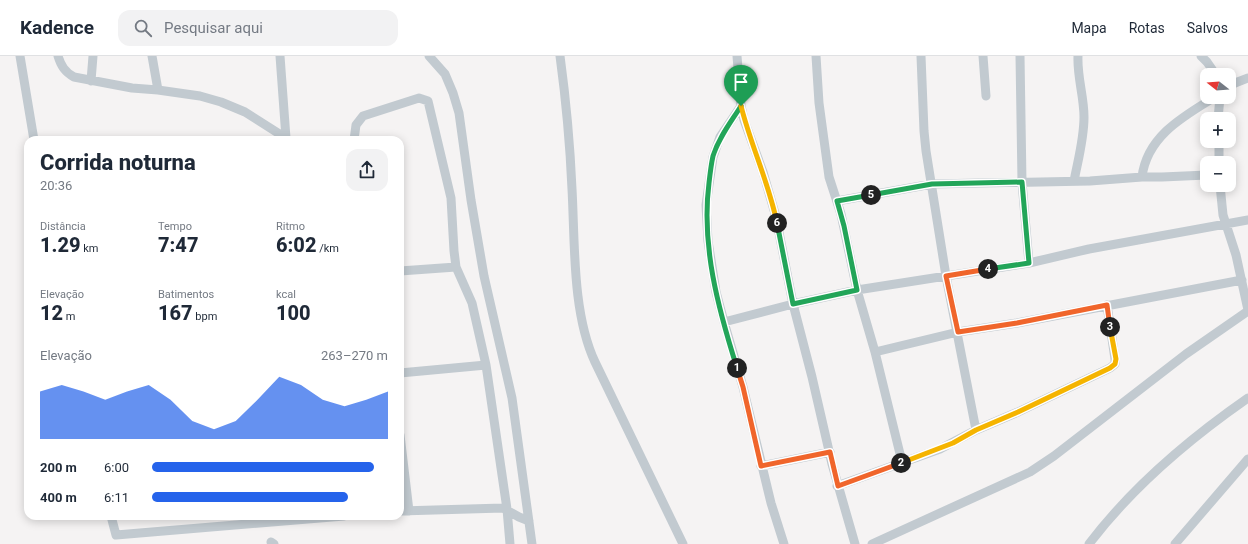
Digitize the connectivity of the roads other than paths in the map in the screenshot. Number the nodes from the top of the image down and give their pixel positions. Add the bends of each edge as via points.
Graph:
1 (20, 56) edge
2 (58, 56) edge
3 (93, 56) edge
4 (152, 56) edge
5 (280, 56) edge
6 (429, 56) edge
7 (560, 56) edge
8 (737, 56) edge
9 (816, 56) edge
10 (920, 56) edge
11 (983, 56) edge
12 (1020, 56) edge
13 (1078, 56) edge
14 (1201, 56) edge
15 (1211, 68) edge
16 (1248, 78) edge
17 (91, 81) junction
18 (1236, 84) edge
19 (158, 90) junction
20 (986, 96) dead end
21 (1204, 104) edge
22 (741, 106) junction
23 (33, 136) edge
24 (282, 136) edge
25 (287, 136) edge
26 (355, 136) edge
27 (1200, 174) edge
28 (1142, 177) junction
29 (1074, 181) junction
30 (1022, 182) junction
31 (932, 184) junction
32 (1221, 192) edge
33 (837, 201) junction
34 (1248, 220) edge
35 (1227, 224) junction
36 (1029, 263) junction
37 (456, 267) junction
38 (404, 271) edge
39 (946, 276) junction
40 (1242, 280) junction
41 (857, 290) junction
42 (793, 304) junction
43 (1107, 305) junction
44 (1248, 310) edge
45 (724, 322) junction
46 (958, 332) junction
47 (875, 352) junction
48 (486, 365) junction
49 (404, 373) edge
50 (1248, 398) edge
51 (976, 430) junction
52 (830, 452) junction
53 (1248, 458) edge
54 (902, 462) junction
55 (761, 466) junction
56 (838, 486) junction
57 (507, 509) junction
58 (404, 511) edge
59 (112, 520) edge
60 (306, 520) edge
61 (529, 520) junction
62 (116, 540) edge
63 (510, 544) edge
64 (532, 544) edge
65 (683, 544) edge
66 (784, 544) edge
67 (855, 544) edge
68 (872, 544) edge
69 (1089, 544) edge
70 (1174, 544) edge

1 - 23 street
2 - 17 street via 66,72
3 - 17 street
4 - 19 street
5 - 25 street
6 - 61 street via 445,74 459,113 484,276 512,398
7 - 65 street via 568,131 575,259 580,312 586,336 592,356
8 - 22 street
9 - 33 street via 819,103 828,168 831,187
10 - 31 street via 924,131
11 - 20 street
12 - 30 street
13 - 29 street via 1084,129
14 - 15 street
16 - 18 street
17 - 19 street
19 - 24 street via 200,96 232,106
21 - 28 street via 1168,128 1155,143
22 - 42 street via 776,217
22 - 45 street via 720,137 714,152 706,204 708,241 716,292
26 - 37 street via 356,125 369,113 419,98 428,101 451,198
27 - 28 street
28 - 29 street
29 - 30 street
30 - 31 street
30 - 36 street
31 - 33 street
31 - 39 street
32 - 35 street via 1223,214
33 - 41 street
34 - 35 street
35 - 36 street
35 - 40 street
36 - 39 street
37 - 38 street
37 - 48 street via 472,303
39 - 41 street
39 - 46 street
40 - 43 street
40 - 44 street
41 - 42 street
41 - 47 street
42 - 45 street
42 - 52 street
43 - 46 street
43 - 51 street via 1115,364
44 - 68 street via 1030,472
45 - 55 street via 743,387
46 - 47 street
46 - 51 street
47 - 54 street
48 - 49 street
48 - 57 street
50 - 69 street via 1188,442 1143,482
51 - 54 street via 953,443
52 - 55 street
52 - 56 street
53 - 70 street
54 - 56 street
55 - 66 street
56 - 67 street
57 - 58 street
57 - 61 street
57 - 63 street
59 - 62 street
60 - 62 street
61 - 64 street

